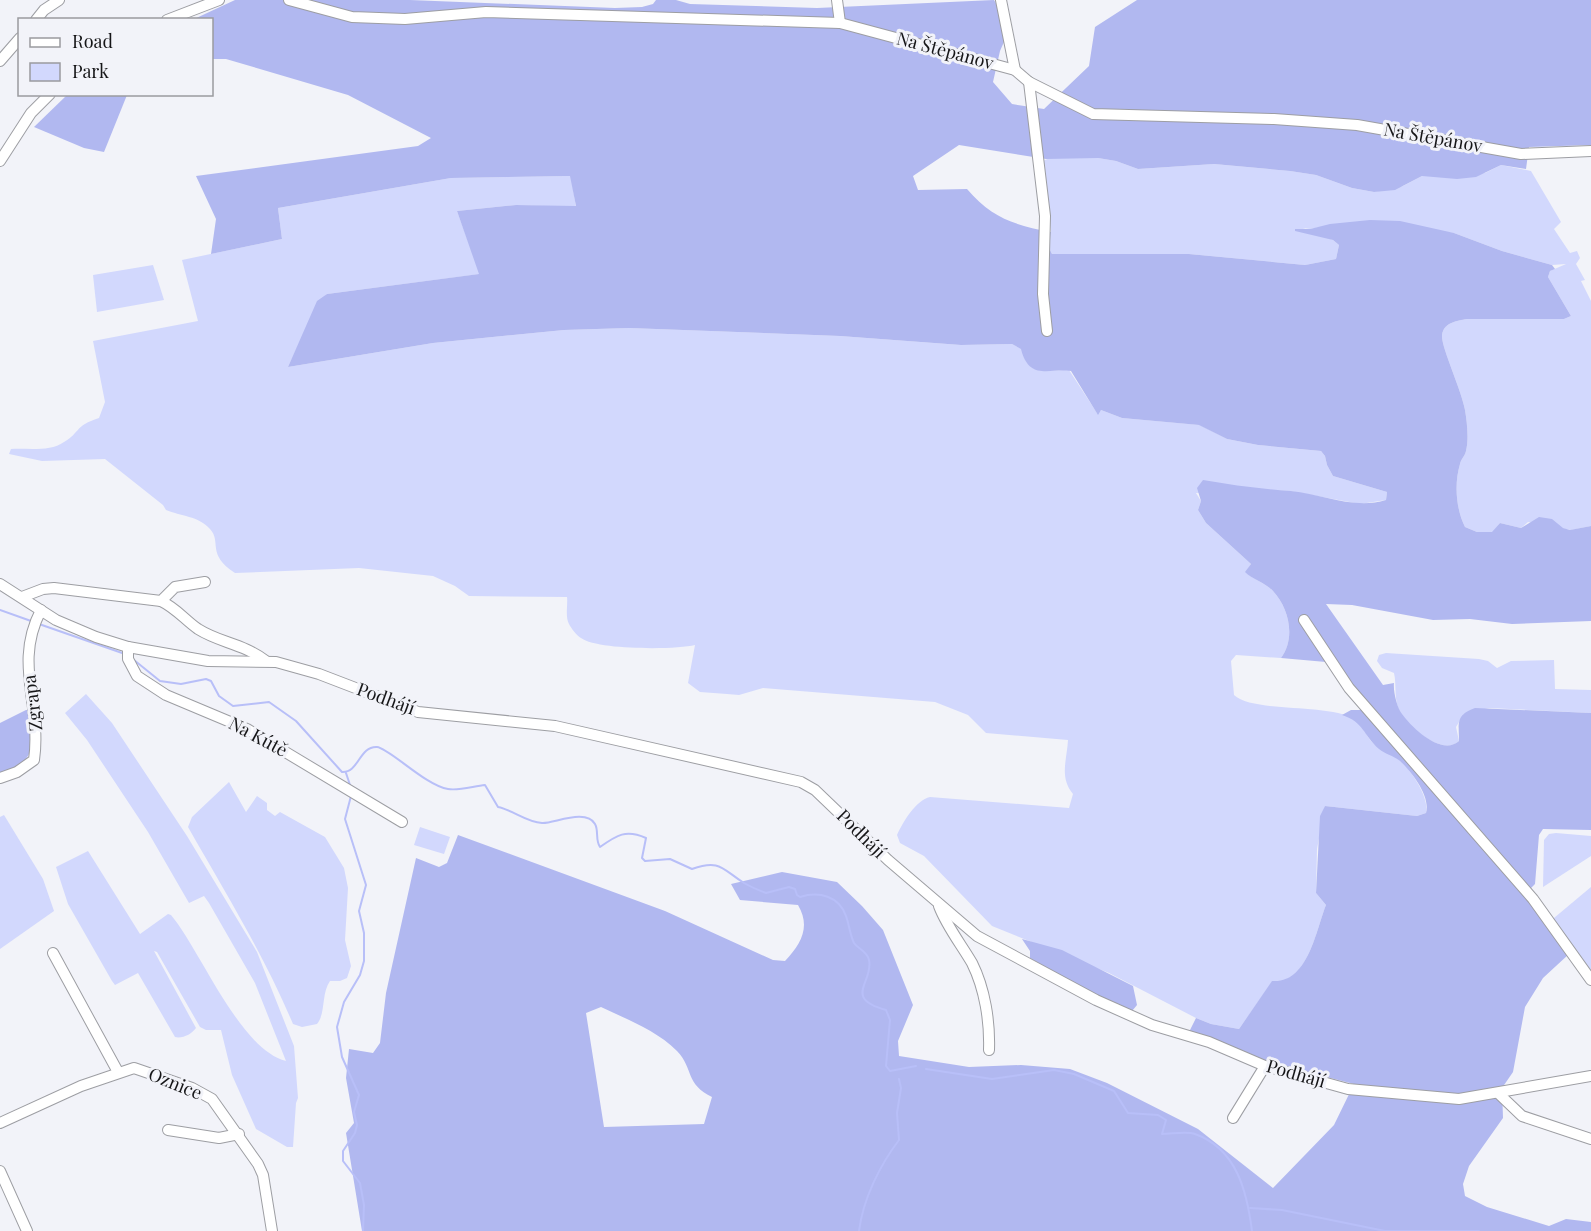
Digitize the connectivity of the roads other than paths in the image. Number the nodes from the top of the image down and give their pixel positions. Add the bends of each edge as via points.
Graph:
1 (59, 0) edge
2 (219, 0) edge
3 (289, 0) edge
4 (304, 0) edge
5 (837, 0) edge
6 (1001, 0) edge
7 (319, 7) junction
8 (38, 18) edge
9 (172, 18) edge
10 (840, 23) junction
11 (18, 40) edge
12 (0, 61) edge
13 (1015, 70) junction
14 (1029, 81) junction
15 (48, 96) edge
16 (1591, 151) edge
17 (0, 161) edge
18 (1047, 331) dead end
19 (206, 582) dead end
20 (0, 584) edge
21 (22, 597) junction
22 (161, 601) junction
23 (37, 618) junction
24 (1304, 620) dead end
25 (128, 652) junction
26 (267, 662) junction
27 (0, 778) edge
28 (402, 822) dead end
29 (939, 906) junction
30 (53, 953) dead end
31 (1591, 980) edge
32 (989, 1050) dead end
33 (1265, 1066) junction
34 (118, 1072) junction
35 (1591, 1076) edge
36 (1499, 1094) junction
37 (1233, 1118) dead end
38 (0, 1123) edge
39 (168, 1130) dead end
40 (239, 1134) junction
41 (1591, 1139) edge
42 (0, 1171) edge
43 (27, 1231) edge
44 (272, 1231) edge

1 - 8 street
2 - 9 street
3 - 7 street, Na Štěpánov
4 - 7 street
5 - 10 street
6 - 13 street
7 - 10 street, Na Štěpánov via 352,17 405,19 486,12
10 - 13 street, Na Štěpánov
11 - 12 street
13 - 14 street, Na Štěpánov
14 - 16 street, Na Štěpánov via 1093,114 1274,119 1357,126 1521,154
14 - 18 street via 1045,216
15 - 17 street via 31,113
19 - 22 street via 175,587
20 - 21 street, Podhájí
21 - 22 street via 54,588
21 - 23 street, Podhájí
22 - 26 street via 176,608 197,628 248,648
23 - 25 street, Podhájí via 56,620
23 - 27 street, Zgrapa via 29,638 28,678 37,738 34,760
24 - 31 street via 1349,688 1533,899
25 - 26 street, Podhájí via 208,661
25 - 28 street, Na Kútě via 137,676 166,695 247,729
26 - 29 street, Podhájí via 319,674 418,712 555,726 801,782 815,790
29 - 32 street via 973,964 988,1017
29 - 33 street, Podhájí via 977,936 1096,1000
30 - 34 street
33 - 36 street, Podhájí via 1348,1089 1459,1099
33 - 37 street
34 - 38 street, Oznice
34 - 40 street, Oznice via 134,1068 192,1088 212,1099
35 - 36 street, Podhájí
36 - 41 street via 1522,1116
39 - 40 street via 219,1138
40 - 44 street, Oznice via 263,1175
42 - 43 street

